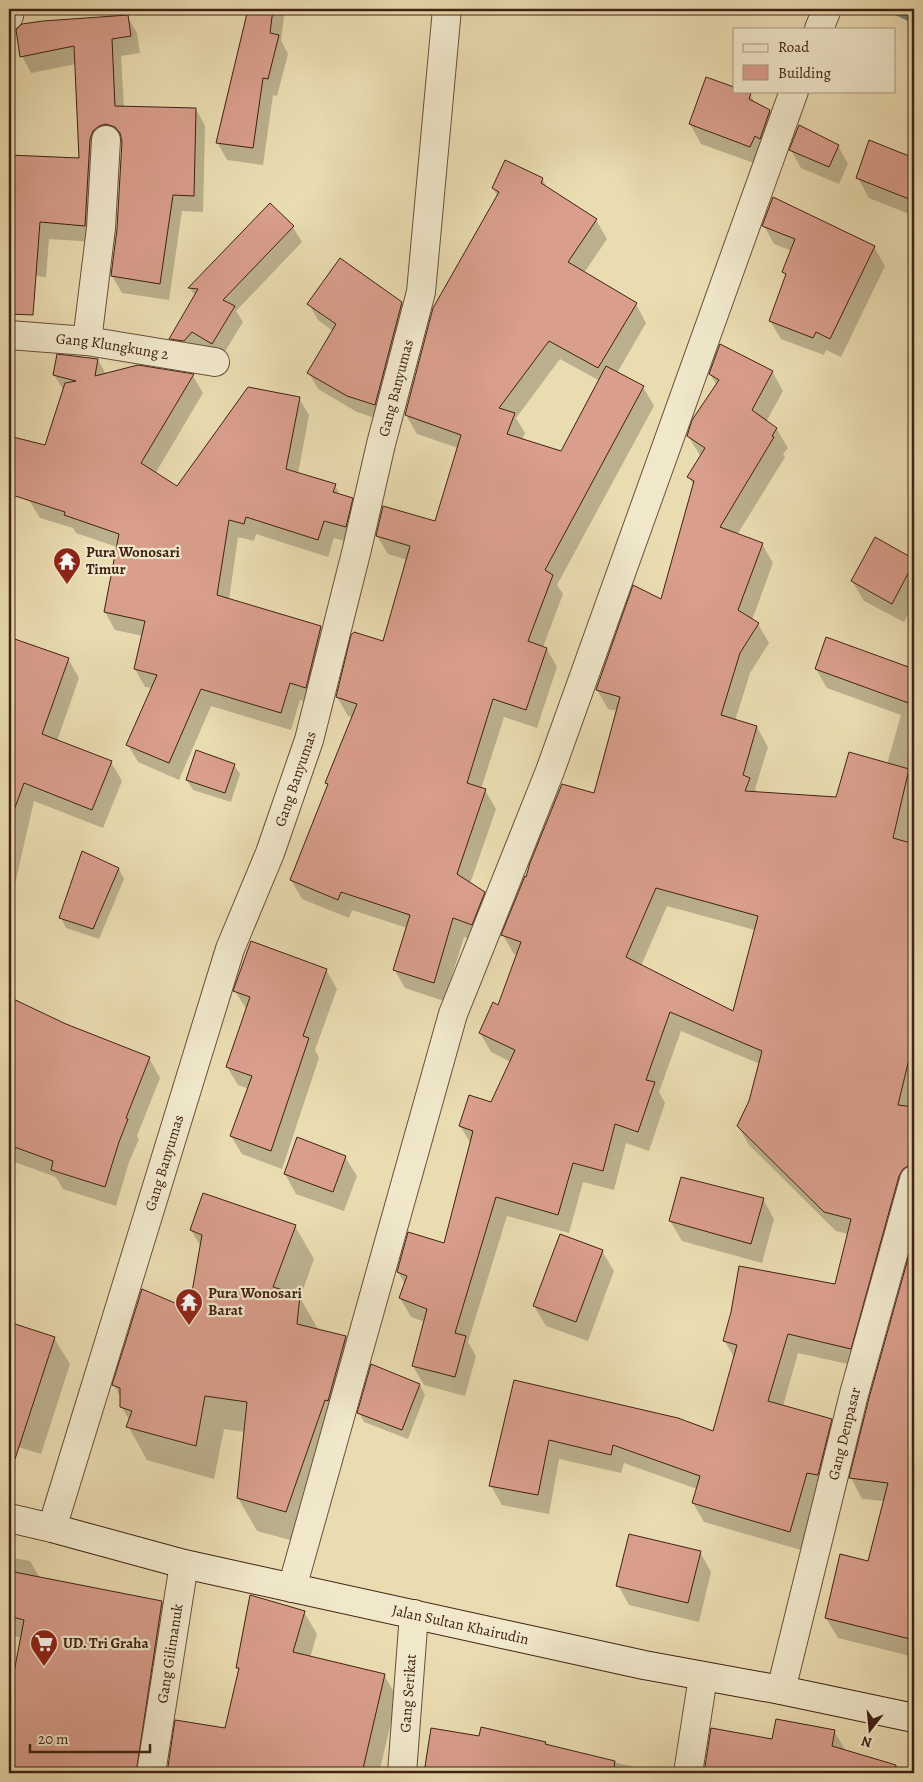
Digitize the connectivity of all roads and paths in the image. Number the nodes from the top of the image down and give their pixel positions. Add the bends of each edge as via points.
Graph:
1 (10, 9) edge
2 (447, 9) edge
3 (827, 9) edge
4 (9, 16) edge
5 (819, 28) edge
6 (794, 92) edge
7 (106, 140) dead end
8 (9, 335) edge
9 (87, 341) junction
10 (215, 362) dead end
11 (914, 1180) edge
12 (9, 1518) edge
13 (52, 1528) junction
14 (184, 1564) junction
15 (292, 1588) junction
16 (414, 1614) junction
17 (703, 1677) junction
18 (781, 1690) junction
19 (914, 1718) edge
20 (151, 1773) edge
21 (402, 1773) edge
22 (688, 1773) edge

1 - 4 street
2 - 13 street, Gang Banyumas via 421,292 309,740 270,853 230,949
3 - 5 street
6 - 15 street via 550,771 453,1014
7 - 9 street via 101,228
8 - 9 street, Gang Klungkung 2
9 - 10 street, Gang Klungkung 2
11 - 18 street, Gang Denpasar via 854,1394
12 - 13 street, Jalan Sultan Khairudin
13 - 14 street, Jalan Sultan Khairudin
14 - 15 street, Jalan Sultan Khairudin
14 - 20 street, Gang Gilimanuk
15 - 16 street, Jalan Sultan Khairudin
16 - 17 street, Jalan Sultan Khairudin
16 - 21 street, Gang Serikat
17 - 18 street, Jalan Sultan Khairudin
17 - 22 street
18 - 19 street, Jalan Sultan Khairudin

